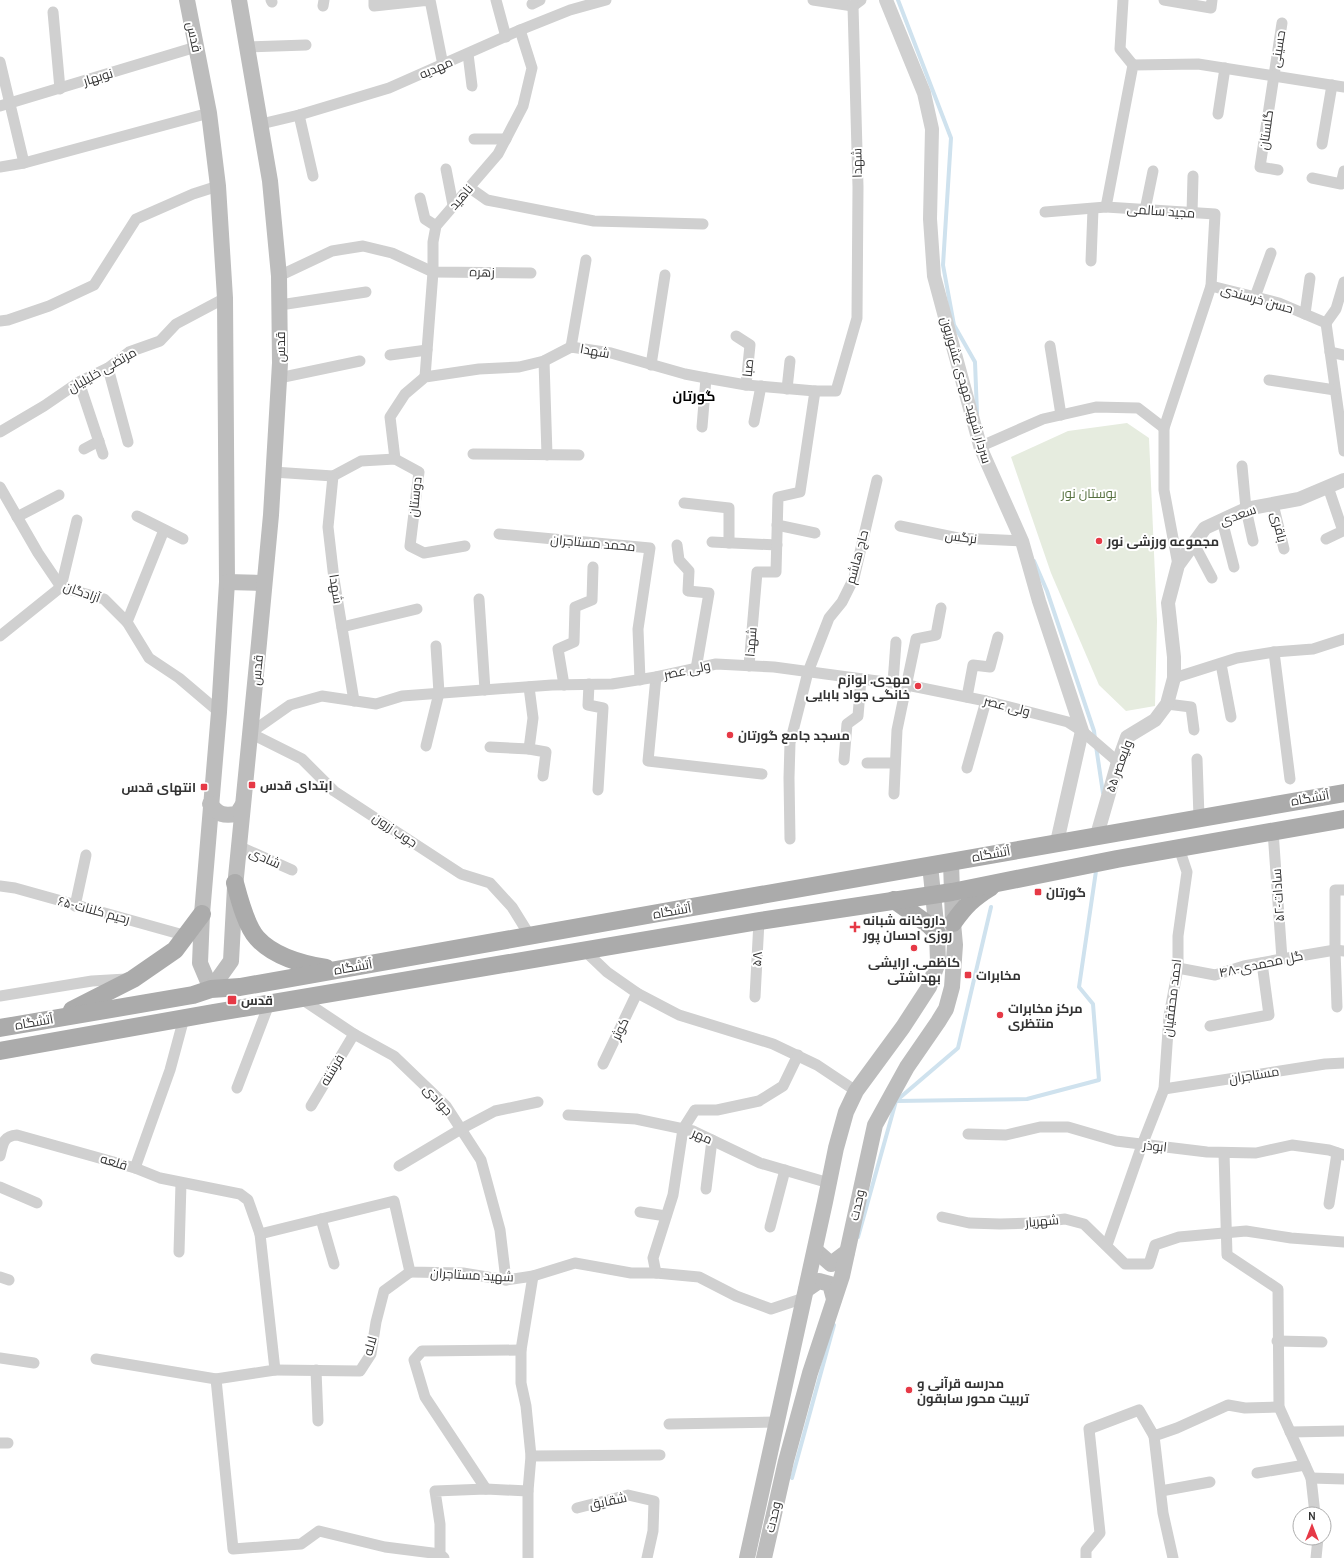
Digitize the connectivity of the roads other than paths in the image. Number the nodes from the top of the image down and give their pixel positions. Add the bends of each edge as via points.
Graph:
1 (187, 0) edge
2 (239, 0) edge
3 (374, 0) edge
4 (496, 0) edge
5 (606, 0) edge
6 (813, 0) edge
7 (886, 0) edge
8 (1123, 0) edge
9 (1164, 0) edge
10 (1212, 0) edge
11 (857, 3) edge
12 (570, 5) edge
13 (53, 12) dead end
14 (1282, 23) dead end
15 (520, 30) junction
16 (506, 37) junction
17 (306, 45) dead end
18 (196, 47) junction
19 (247, 47) junction
20 (468, 54) junction
21 (0, 62) edge
22 (443, 65) junction
23 (1133, 65) junction
24 (1225, 68) junction
25 (1274, 75) junction
26 (1332, 85) junction
27 (472, 86) dead end
28 (1344, 87) edge
29 (60, 89) junction
30 (4, 105) edge
31 (209, 113) junction
32 (1218, 114) dead end
33 (299, 115) junction
34 (261, 124) junction
35 (474, 139) dead end
36 (506, 139) junction
37 (1322, 144) dead end
38 (24, 163) junction
39 (0, 167) edge
40 (446, 169) dead end
41 (1278, 170) dead end
42 (1154, 171) dead end
43 (1344, 171) edge
44 (313, 176) dead end
45 (1193, 176) dead end
46 (1312, 178) dead end
47 (218, 186) junction
48 (470, 188) junction
49 (420, 198) dead end
50 (453, 206) junction
51 (1106, 207) junction
52 (1093, 208) junction
53 (1145, 210) junction
54 (1045, 212) dead end
55 (1192, 213) junction
56 (703, 224) dead end
57 (436, 226) junction
58 (1271, 253) dead end
59 (586, 260) dead end
60 (1091, 261) dead end
61 (433, 272) junction
62 (531, 273) dead end
63 (665, 275) dead end
64 (279, 276) junction
65 (1310, 278) dead end
66 (1344, 282) edge
67 (1211, 286) junction
68 (366, 292) dead end
69 (1342, 295) edge
70 (1255, 297) junction
71 (225, 298) junction
72 (280, 305) junction
73 (1305, 314) junction
74 (0, 321) edge
75 (1326, 323) junction
76 (736, 336) dead end
77 (1050, 346) dead end
78 (571, 347) junction
79 (427, 350) junction
80 (1330, 352) junction
81 (390, 355) dead end
82 (1344, 355) edge
83 (360, 361) dead end
84 (544, 361) junction
85 (790, 361) dead end
86 (651, 365) junction
87 (108, 368) junction
88 (425, 377) junction
89 (279, 378) junction
90 (706, 378) junction
91 (1269, 380) dead end
92 (79, 382) junction
93 (746, 385) junction
94 (761, 386) junction
95 (787, 388) junction
96 (1335, 390) junction
97 (815, 391) junction
98 (1061, 415) junction
99 (754, 422) dead end
100 (702, 428) dead end
101 (1164, 428) junction
102 (0, 432) edge
103 (99, 441) junction
104 (128, 442) dead end
105 (84, 449) dead end
106 (981, 449) junction
107 (1344, 451) edge
108 (103, 454) dead end
109 (473, 454) dead end
110 (547, 455) junction
111 (580, 455) dead end
112 (395, 459) junction
113 (1242, 466) dead end
114 (273, 472) junction
115 (333, 476) junction
116 (877, 480) dead end
117 (1344, 480) edge
118 (1328, 487) junction
119 (0, 488) edge
120 (59, 495) dead end
121 (684, 503) dead end
122 (1273, 504) junction
123 (1246, 509) junction
124 (137, 516) dead end
125 (17, 517) junction
126 (1226, 518) junction
127 (77, 520) dead end
128 (777, 525) junction
129 (900, 526) dead end
130 (164, 530) junction
131 (815, 533) dead end
132 (500, 534) dead end
133 (182, 539) dead end
134 (1326, 539) dead end
135 (1022, 541) junction
136 (1253, 541) dead end
137 (712, 542) dead end
138 (729, 543) junction
139 (1194, 544) junction
140 (677, 545) dead end
141 (777, 545) junction
142 (465, 546) dead end
143 (1284, 549) dead end
144 (593, 567) dead end
145 (1234, 567) dead end
146 (1177, 569) junction
147 (1212, 578) dead end
148 (227, 582) junction
149 (264, 583) junction
150 (61, 587) junction
151 (478, 599) dead end
152 (941, 608) dead end
153 (417, 609) dead end
154 (127, 622) junction
155 (342, 627) junction
156 (0, 636) edge
157 (998, 638) dead end
158 (1344, 639) edge
159 (896, 642) dead end
160 (1173, 643) joint
161 (436, 646) dead end
162 (1274, 652) junction
163 (1221, 664) junction
164 (749, 666) junction
165 (696, 668) junction
166 (808, 672) junction
167 (656, 677) junction
168 (1174, 678) junction
169 (861, 679) junction
170 (640, 680) junction
171 (892, 683) junction
172 (590, 684) junction
173 (564, 685) junction
174 (907, 685) junction
175 (529, 686) junction
176 (485, 690) junction
177 (439, 693) junction
178 (967, 697) junction
179 (354, 700) junction
180 (986, 700) junction
181 (1167, 704) junction
182 (219, 712) junction
183 (1231, 717) dead end
184 (1194, 730) dead end
185 (250, 733) junction
186 (1087, 735) junction
187 (426, 746) dead end
188 (490, 747) dead end
189 (530, 749) junction
190 (1197, 759) dead end
191 (844, 760) dead end
192 (1118, 762) junction
193 (867, 763) dead end
194 (895, 763) junction
195 (967, 768) dead end
196 (762, 774) dead end
197 (543, 776) dead end
198 (1290, 779) dead end
199 (598, 790) dead end
200 (1344, 793) edge
201 (894, 794) dead end
202 (210, 804) junction
203 (242, 806) junction
204 (1199, 817) junction
205 (1344, 819) edge
206 (1273, 832) junction
207 (1097, 835) junction
208 (790, 839) dead end
209 (1057, 842) junction
210 (238, 846) junction
211 (1179, 848) junction
212 (86, 855) dead end
213 (951, 862) junction
214 (930, 865) junction
215 (292, 870) dead end
216 (235, 883) junction
217 (995, 884) junction
218 (0, 886) edge
219 (1344, 890) edge
220 (952, 892) junction
221 (933, 894) junction
222 (894, 900) junction
223 (76, 906) junction
224 (202, 914) junction
225 (759, 921) junction
226 (953, 923) junction
227 (937, 933) junction
228 (187, 936) junction
229 (530, 936) junction
230 (584, 950) junction
231 (1339, 950) edge
232 (1282, 959) junction
233 (1262, 963) junction
234 (1178, 968) junction
235 (337, 970) junction
236 (133, 979) junction
237 (211, 989) junction
238 (637, 994) junction
239 (0, 996) edge
240 (755, 996) dead end
241 (300, 998) junction
242 (269, 1004) junction
243 (1337, 1007) dead end
244 (213, 1012) junction
245 (184, 1018) junction
246 (54, 1019) junction
247 (1210, 1026) dead end
248 (0, 1028) edge
249 (354, 1034) junction
250 (0, 1050) edge
251 (798, 1055) junction
252 (1344, 1063) edge
253 (603, 1064) dead end
254 (237, 1088) dead end
255 (1164, 1089) junction
256 (856, 1091) junction
257 (538, 1102) dead end
258 (310, 1106) dead end
259 (568, 1115) dead end
260 (461, 1129) junction
261 (683, 1129) junction
262 (968, 1134) dead end
263 (712, 1140) junction
264 (1142, 1145) junction
265 (1224, 1153) junction
266 (1341, 1154) edge
267 (0, 1156) edge
268 (399, 1166) dead end
269 (135, 1168) junction
270 (784, 1170) junction
271 (181, 1183) junction
272 (829, 1183) junction
273 (0, 1187) edge
274 (706, 1189) dead end
275 (37, 1203) dead end
276 (1329, 1204) dead end
277 (640, 1212) dead end
278 (666, 1216) junction
279 (942, 1218) dead end
280 (322, 1219) junction
281 (770, 1227) dead end
282 (1226, 1233) junction
283 (260, 1234) junction
284 (1344, 1242) edge
285 (1107, 1245) junction
286 (814, 1250) junction
287 (179, 1252) dead end
288 (847, 1252) junction
289 (334, 1264) dead end
290 (410, 1272) junction
291 (656, 1273) junction
292 (533, 1276) junction
293 (506, 1280) junction
294 (805, 1294) junction
295 (834, 1299) junction
296 (1277, 1340) junction
297 (1322, 1342) dead end
298 (521, 1350) junction
299 (0, 1358) edge
300 (96, 1359) dead end
301 (34, 1363) dead end
302 (275, 1370) junction
303 (316, 1370) junction
304 (216, 1379) junction
305 (1278, 1407) junction
306 (318, 1421) dead end
307 (778, 1422) junction
308 (669, 1424) dead end
309 (1344, 1431) edge
310 (1290, 1432) junction
311 (1154, 1436) junction
312 (660, 1455) dead end
313 (531, 1456) junction
314 (1305, 1465) junction
315 (1257, 1473) dead end
316 (1311, 1478) junction
317 (1344, 1479) edge
318 (1210, 1482) dead end
319 (486, 1489) junction
320 (528, 1491) junction
321 (1161, 1491) junction
322 (1315, 1506) edge
323 (576, 1508) dead end
324 (1317, 1546) edge
325 (442, 1556) edge
326 (528, 1558) edge
327 (647, 1558) edge
328 (747, 1558) edge
329 (764, 1558) edge
330 (1086, 1558) edge
331 (1172, 1558) edge
332 (1316, 1558) edge

1 - 18 main road, قدس
2 - 19 main road, قدس
3 - 22 street via 374,6 430,0
4 - 16 street
5 - 12 street, مهدیه
6 - 11 street
7 - 106 street, سردار شهید مهدی عشوریون via 924,93 932,129 930,220 934,276
8 - 23 street via 1120,49
9 - 10 street via 1211,8
11 - 97 street, شهدا via 857,318 836,391
12 - 15 street, مهدیه
13 - 29 street
14 - 25 street, حسینی
15 - 16 street, مهدیه
15 - 36 street, ناهید via 532,68 523,106
16 - 20 street, مهدیه
17 - 19 street
18 - 29 street, نوبهار
18 - 31 main road, قدس
19 - 34 main road, قدس
20 - 22 street, مهدیه
20 - 27 street
21 - 30 street
22 - 33 street, مهدیه via 389,88
23 - 24 street via 1198,64
23 - 51 street
24 - 25 street
24 - 32 street
25 - 26 street
25 - 41 street, گلستان via 1260,167
26 - 28 street
26 - 37 street
29 - 30 street, نوبهار
30 - 38 street
31 - 38 street
31 - 47 main road, قدس
33 - 34 street, مهدیه
33 - 44 street
34 - 64 main road, قدس via 270,181
35 - 36 street
36 - 48 street, ناهید via 498,154
38 - 39 street
40 - 50 street
42 - 53 street
43 - 46 street via 1341,184
45 - 55 street
47 - 71 main road, قدس
47 - 74 street via 193,194 136,220 94,284 49,306
48 - 50 street, ناهید
48 - 56 street via 487,200 594,221
49 - 57 street via 425,219
50 - 57 street, ناهید
51 - 52 street, مجید سالمی
51 - 53 street, مجید سالمی
52 - 54 street, مجید سالمی
52 - 60 street
53 - 55 street, مجید سالمی
55 - 67 street, مجید سالمی via 1215,214
57 - 61 street
58 - 70 street
59 - 78 street
61 - 62 street, زهره
61 - 64 street via 392,253 363,246 332,251
61 - 79 street
63 - 86 street
64 - 72 main road, قدس
65 - 73 street
66 - 69 street
67 - 70 street, حسن خرسندی
67 - 101 street, مجید سالمی
68 - 72 street
69 - 75 street
70 - 73 street, حسن خرسندی via 1279,303
71 - 87 street, مرتضی خلیلیان via 176,324 160,341 129,352
71 - 148 main road, قدس
72 - 89 main road, قدس
73 - 75 street, حسن خرسندی
75 - 80 street
76 - 93 street, صبا via 750,345
77 - 98 street
78 - 84 street, شهدا
78 - 86 street, شهدا
79 - 81 street
79 - 88 street
80 - 82 street
80 - 96 street
83 - 89 street
84 - 88 street, شهدا via 520,367 478,369
84 - 110 street
85 - 95 street
86 - 90 street, شهدا
87 - 92 street, مرتضی خلیلیان
87 - 104 street
88 - 112 street via 405,394 390,416
89 - 114 main road, قدس
90 - 93 street, شهدا
90 - 100 street
91 - 96 street
92 - 102 street, مرتضی خلیلیان
92 - 103 street
93 - 94 street, شهدا
94 - 95 street, شهدا
94 - 99 street
95 - 97 street, شهدا
96 - 107 street
97 - 128 street, شهدا via 800,492 778,497
98 - 101 street via 1096,407 1138,408
98 - 106 street via 1044,419 986,444
101 - 146 street, مجید سالمی via 1164,490
103 - 105 street
103 - 108 street
106 - 135 street, سردار شهید مهدی عشوریون
109 - 110 street
110 - 111 street
112 - 115 street via 361,461
112 - 142 street, دوستان via 418,472 410,546 424,552
113 - 123 street
114 - 115 street
114 - 149 main road, قدس
115 - 155 street, شهدا via 328,527
116 - 166 street, حاج هاشم via 854,578 842,602 829,618
117 - 118 street, سعدی
118 - 122 street, سعدی via 1299,499
118 - 134 street via 1343,532
119 - 125 street, آزادگان
120 - 125 street
121 - 138 street via 729,508
122 - 123 street, سعدی
122 - 143 street, باقری
123 - 126 street, سعدی
123 - 136 street
124 - 130 street
125 - 150 street, آزادگان
126 - 139 street, سعدی via 1205,528
126 - 145 street
127 - 150 street
128 - 131 street
128 - 141 street, شهدا
129 - 135 street, نرگس via 958,538
130 - 133 street
130 - 154 street
132 - 170 street, محمد مستاجران via 650,548 638,629
135 - 186 street, سردار شهید مهدی عشوریون via 1039,601
137 - 138 street
138 - 141 street
139 - 146 street, سعدی
139 - 147 street
140 - 165 street via 679,560 689,571 688,591 709,593
141 - 164 street, شهدا via 776,572 757,572
144 - 173 street via 592,600 575,607 574,642 558,649
146 - 160 street, سعدی via 1168,603
148 - 149 main road
148 - 182 main road, قدس
149 - 185 main road, قدس
150 - 154 street, آزادگان via 104,599
150 - 156 street
151 - 176 street
152 - 174 street via 936,635 916,639
153 - 155 street
154 - 182 street, آزادگان via 149,658 179,678
155 - 179 street, شهدا
157 - 178 street via 990,668 972,665
158 - 162 street via 1313,649
159 - 171 street
160 - 168 street, ۵۵ ولیعصر
161 - 177 street
162 - 163 street via 1237,658
162 - 198 street
163 - 168 street
163 - 183 street
164 - 165 street, ولی عصر via 716,664
164 - 166 street, ولی عصر
165 - 167 street, ولی عصر
166 - 169 street, ولی عصر
166 - 208 street, حاج هاشم via 790,743
167 - 170 street, ولی عصر
167 - 196 street via 648,761
168 - 181 street, ۵۵ ولیعصر
169 - 171 street, ولی عصر
169 - 191 street via 858,716 847,724
170 - 172 street, ولی عصر
171 - 174 street, ولی عصر
172 - 173 street, ولی عصر
172 - 199 street via 588,705 603,708
173 - 175 street, ولی عصر
174 - 178 street, ولی عصر
174 - 194 street via 897,730
175 - 176 street, ولی عصر
175 - 189 street via 533,718
176 - 177 street, ولی عصر
177 - 179 street, ولی عصر via 402,696 376,704
177 - 187 street
178 - 180 street, ولی عصر
179 - 185 street, ولی عصر via 322,696 290,705
180 - 186 street, ولی عصر via 1068,722
180 - 195 street
181 - 184 street via 1191,707
181 - 192 street, ۵۵ ولیعصر via 1155,720 1127,737
182 - 202 main road, قدس
185 - 203 main road, قدس
185 - 229 street, جوب زرون via 302,759 334,791 461,874 490,883 512,907
186 - 192 street, ولی عصر
186 - 209 street
188 - 189 street
189 - 197 street via 546,752
190 - 204 street
192 - 207 street, ۵۵ ولیعصر
193 - 194 street
194 - 201 street
200 - 204 main road, آتشگاه
202 - 203 main road via 217,812 227,816 237,814
202 - 224 main road, قدس
203 - 210 main road, قدس
204 - 207 main road, آتشگاه
205 - 206 main road, آتشگاه
206 - 211 main road, آتشگاه
206 - 232 street, ۵۲-سادات
207 - 209 main road, آتشگاه
209 - 213 main road, آتشگاه
210 - 215 street, شادی
210 - 216 main road, قدس
211 - 217 main road, آتشگاه
211 - 234 street, احمد محققیان via 1187,872 1178,936
212 - 223 street
213 - 214 main road, آتشگاه
213 - 220 main road, وحدت
214 - 221 main road, وحدت
214 - 229 main road, آتشگاه
216 - 235 main road via 243,912 256,937 278,954 305,965
216 - 237 main road, قدس via 231,961
217 - 220 main road, آتشگاه
217 - 226 main road via 974,897
218 - 223 street, ۶۵-رحیم کلنات
219 - 231 street via 1335,890
220 - 221 main road, آتشگاه
220 - 226 main road, وحدت
221 - 222 main road, آتشگاه
221 - 227 main road, وحدت
222 - 225 main road, آتشگاه
222 - 227 main road via 929,924
223 - 228 street, ۶۵-رحیم کلنات
224 - 228 main road
224 - 237 main road, قدس via 200,963
225 - 230 main road, آتشگاه
225 - 240 street, ۵۸
226 - 288 main road, وحدت via 954,973 946,1009 907,1067 874,1125
227 - 256 main road, وحدت via 938,962 929,987
228 - 236 main road via 175,950
229 - 235 main road, آتشگاه
230 - 238 street via 607,972
230 - 241 main road, آتشگاه
231 - 232 street, ۴۸-گل محمدی
231 - 243 street
232 - 233 street, ۴۸-گل محمدی
233 - 234 street, ۴۸-گل محمدی via 1215,975
233 - 247 street via 1269,1015
234 - 255 street, احمد محققیان via 1169,1016
235 - 237 main road, آتشگاه via 240,987
236 - 239 street via 92,981
236 - 246 main road
237 - 244 main road
237 - 246 main road, آتشگاه via 193,995
238 - 251 street via 679,1015 773,1044
238 - 253 street, کوثر
241 - 242 main road, آتشگاه
241 - 249 street, جوادی
242 - 244 main road, آتشگاه
242 - 254 street
244 - 245 main road, آتشگاه
245 - 250 main road, آتشگاه
245 - 269 street, قلعه via 170,1070
246 - 248 main road, آتشگاه
249 - 258 street, فرشته
249 - 260 street, جوادی via 394,1056 446,1106
251 - 256 street
251 - 261 street via 783,1086 759,1101 718,1110 695,1110
252 - 255 street, مستاجران
255 - 264 street, احمد محققیان
256 - 272 main road, وحدت via 840,1130
257 - 260 street via 495,1111
259 - 261 street, مهر via 636,1119
260 - 268 street
260 - 293 street, جوادی via 481,1160 500,1230
261 - 263 street, مهر
261 - 278 street via 673,1195
262 - 264 street, ابوذر via 1006,1135 1040,1127 1068,1127 1116,1141
263 - 270 street, مهر via 760,1163
263 - 274 street
264 - 265 street, ابوذر
264 - 285 street, احمد محققیان
265 - 266 street, ابوذر via 1256,1153 1292,1145
265 - 282 street
266 - 276 street
267 - 269 street, قلعه via 5,1140 10,1135 17,1135
269 - 271 street
270 - 272 street, مهر
270 - 281 street
271 - 283 street via 240,1194 248,1200
271 - 287 street
272 - 286 main road, وحدت
273 - 275 street
277 - 278 street
278 - 291 street via 653,1258
279 - 285 street, شهریار via 1000,1224 1065,1219 1084,1224
280 - 283 street
280 - 289 street
280 - 290 street via 394,1201
282 - 284 street via 1246,1231
282 - 285 street, شهریار via 1179,1237 1155,1245 1149,1264 1125,1264
282 - 296 street via 1227,1255 1278,1289
283 - 302 street
286 - 288 main road via 831,1264
286 - 294 main road, وحدت
288 - 295 main road, وحدت
290 - 293 street, شهید مستاجران via 463,1273
290 - 303 street, لاله via 384,1291 371,1354 360,1370
291 - 292 street, شهید مستاجران via 631,1273 575,1263
291 - 294 street, شهید مستاجران via 699,1277 736,1296 771,1309
292 - 293 street, شهید مستاجران
292 - 298 street
294 - 295 main road via 819,1281 830,1284
294 - 307 main road, وحدت
295 - 329 main road, وحدت via 786,1460
296 - 297 street
296 - 305 street
298 - 313 street via 521,1383
298 - 319 street via 422,1352 414,1360 425,1397
299 - 301 street
300 - 304 street, لاله
302 - 303 street, لاله
302 - 304 street, لاله
303 - 306 street
304 - 325 street via 233,1549 301,1544 319,1531 385,1547
305 - 310 street
305 - 311 street via 1245,1408 1228,1405
307 - 308 street
307 - 328 main road, وحدت
309 - 310 street
310 - 314 street
311 - 321 street
311 - 330 street via 1139,1410 1089,1429 1100,1533 1086,1550
312 - 313 street
313 - 320 street
314 - 315 street
314 - 316 street
316 - 317 street
316 - 322 street
318 - 321 street
319 - 320 street
319 - 325 street via 435,1491
320 - 326 street
321 - 331 street
323 - 327 street, شقایق via 628,1495 654,1501 653,1531
324 - 332 street

